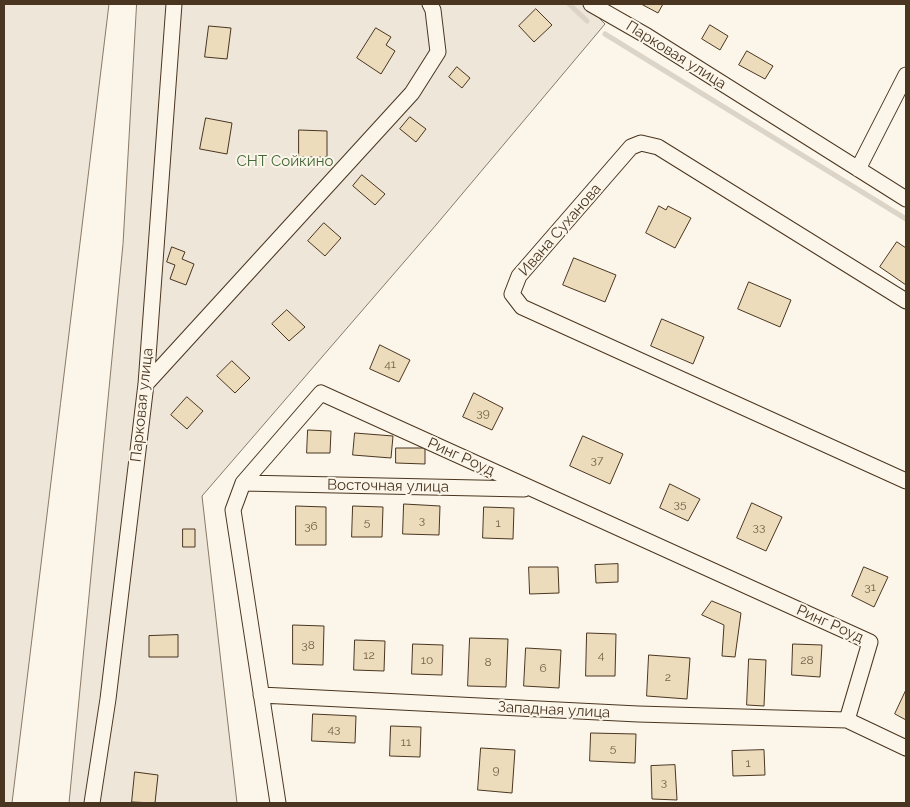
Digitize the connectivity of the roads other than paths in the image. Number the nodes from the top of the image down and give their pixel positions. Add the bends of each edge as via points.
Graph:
1 (174, 4) edge
2 (430, 4) edge
3 (591, 4) edge
4 (906, 75) edge
5 (858, 168) junction
6 (906, 198) edge
7 (906, 301) edge
8 (146, 384) junction
9 (906, 481) edge
10 (243, 483) junction
11 (532, 489) junction
12 (261, 695) junction
13 (847, 720) junction
14 (906, 748) edge
15 (92, 803) edge
16 (278, 803) edge

1 - 8 street, Парковая улица
2 - 8 street via 438,52 412,93
3 - 5 street, Парковая улица
4 - 5 street
5 - 6 street, Парковая улица
7 - 9 street, Ивана Суханова via 658,147 641,143 631,147 519,276 512,294 522,307
8 - 15 street, Парковая улица via 108,699
10 - 11 street, Восточная улица
10 - 11 street, Ринг Роуд via 321,393
10 - 12 street, Ринг Роуд via 233,510
11 - 13 street, Ринг Роуд via 870,642
12 - 13 street, Западная улица via 638,714
12 - 16 street, Ринг Роуд
13 - 14 street

